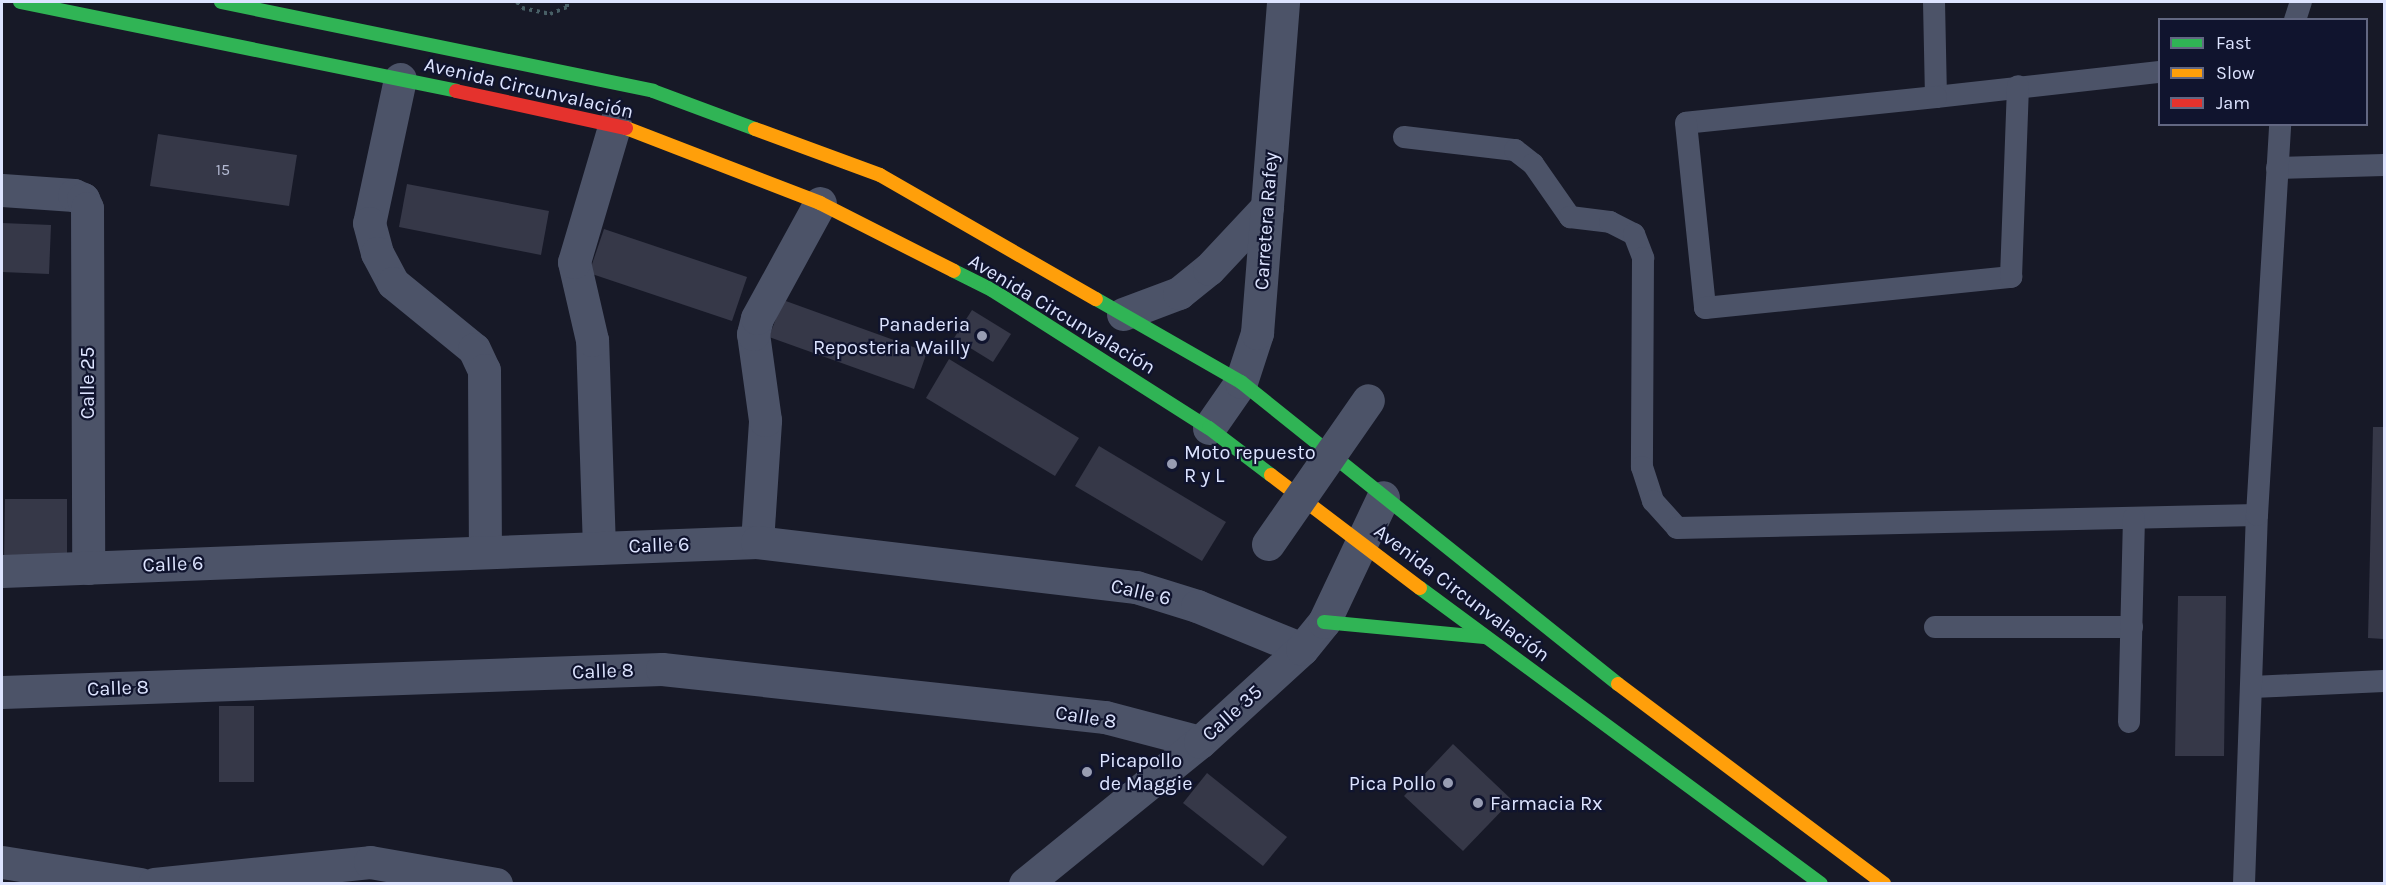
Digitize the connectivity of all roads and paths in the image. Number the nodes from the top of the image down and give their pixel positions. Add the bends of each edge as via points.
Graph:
1 (20, 2) edge
2 (221, 2) edge
3 (517, 2) edge
4 (567, 2) edge
5 (1283, 2) edge
6 (1934, 2) edge
7 (2301, 2) edge
8 (2296, 18) edge
9 (2158, 72) edge
10 (400, 79) junction
11 (2018, 87) junction
12 (1936, 97) junction
13 (615, 124) junction
14 (2280, 126) edge
15 (1404, 137) dead end
16 (2385, 165) edge
17 (2277, 168) junction
18 (2, 189) edge
19 (820, 203) junction
20 (1267, 207) junction
21 (1123, 314) junction
22 (1241, 382) junction
23 (1368, 400) dead end
24 (1209, 428) junction
25 (1383, 497) junction
26 (2258, 515) junction
27 (2134, 518) junction
28 (1360, 541) junction
29 (757, 542) junction
30 (1268, 544) dead end
31 (599, 548) junction
32 (485, 551) junction
33 (88, 568) junction
34 (2, 571) edge
35 (1324, 622) junction
36 (1935, 627) dead end
37 (2132, 627) junction
38 (1484, 637) junction
39 (1302, 649) junction
40 (2385, 681) edge
41 (2252, 687) junction
42 (2, 692) edge
43 (2129, 722) dead end
44 (1200, 742) junction
45 (2, 862) edge
46 (140, 884) edge
47 (154, 884) edge
48 (496, 884) edge
49 (1025, 884) edge
50 (1821, 884) edge
51 (1884, 884) edge
52 (2244, 884) edge

1 - 10 main road, Avenida Circunvalación
2 - 21 main road, Avenida Circunvalación via 653,91 880,175
3 - 4 path via 522,8 550,14 567,7
5 - 20 street, Carretera Rafey
6 - 12 lane
7 - 8 lane
9 - 11 lane
10 - 13 main road, Avenida Circunvalación
10 - 32 street via 369,224 377,253 393,282 474,349 484,370
11 - 12 lane
11 - 12 lane via 2011,277 1705,308 1686,123
13 - 19 main road, Avenida Circunvalación
13 - 31 street via 574,262 592,340
14 - 17 lane
15 - 27 lane via 1515,150 1533,164 1570,217 1610,222 1634,234 1643,258 1642,467 1653,501 1677,528
16 - 17 lane
17 - 26 lane
18 - 33 street, Calle 25 via 74,195 83,199 87,208
19 - 24 main road, Avenida Circunvalación via 992,290
19 - 29 street via 757,318 753,334 765,420
20 - 21 street via 1209,269 1179,293
20 - 22 street, Carretera Rafey via 1257,333
21 - 22 main road, Avenida Circunvalación
22 - 24 street, Carretera Rafey
22 - 25 main road, Avenida Circunvalación
23 - 30 street, bridge
24 - 28 main road, Avenida Circunvalación
25 - 28 street, Calle 35
25 - 51 main road, Avenida Circunvalación via 1590,663
26 - 27 lane
26 - 41 lane
27 - 37 lane
28 - 35 street, Calle 35
28 - 38 main road, Avenida Circunvalación
29 - 31 street, Calle 6
29 - 39 street, Calle 6 via 1136,587 1197,606
31 - 32 street, Calle 6
32 - 33 street, Calle 6
33 - 34 street, Calle 6
35 - 38 main road
35 - 39 street, Calle 35
36 - 37 lane
37 - 43 lane
38 - 50 main road, Avenida Circunvalación
39 - 44 street, Calle 35
40 - 41 lane
41 - 52 lane
42 - 44 street, Calle 8 via 662,669 1105,717
44 - 49 street, Calle 35
45 - 46 street
47 - 48 street via 370,862

